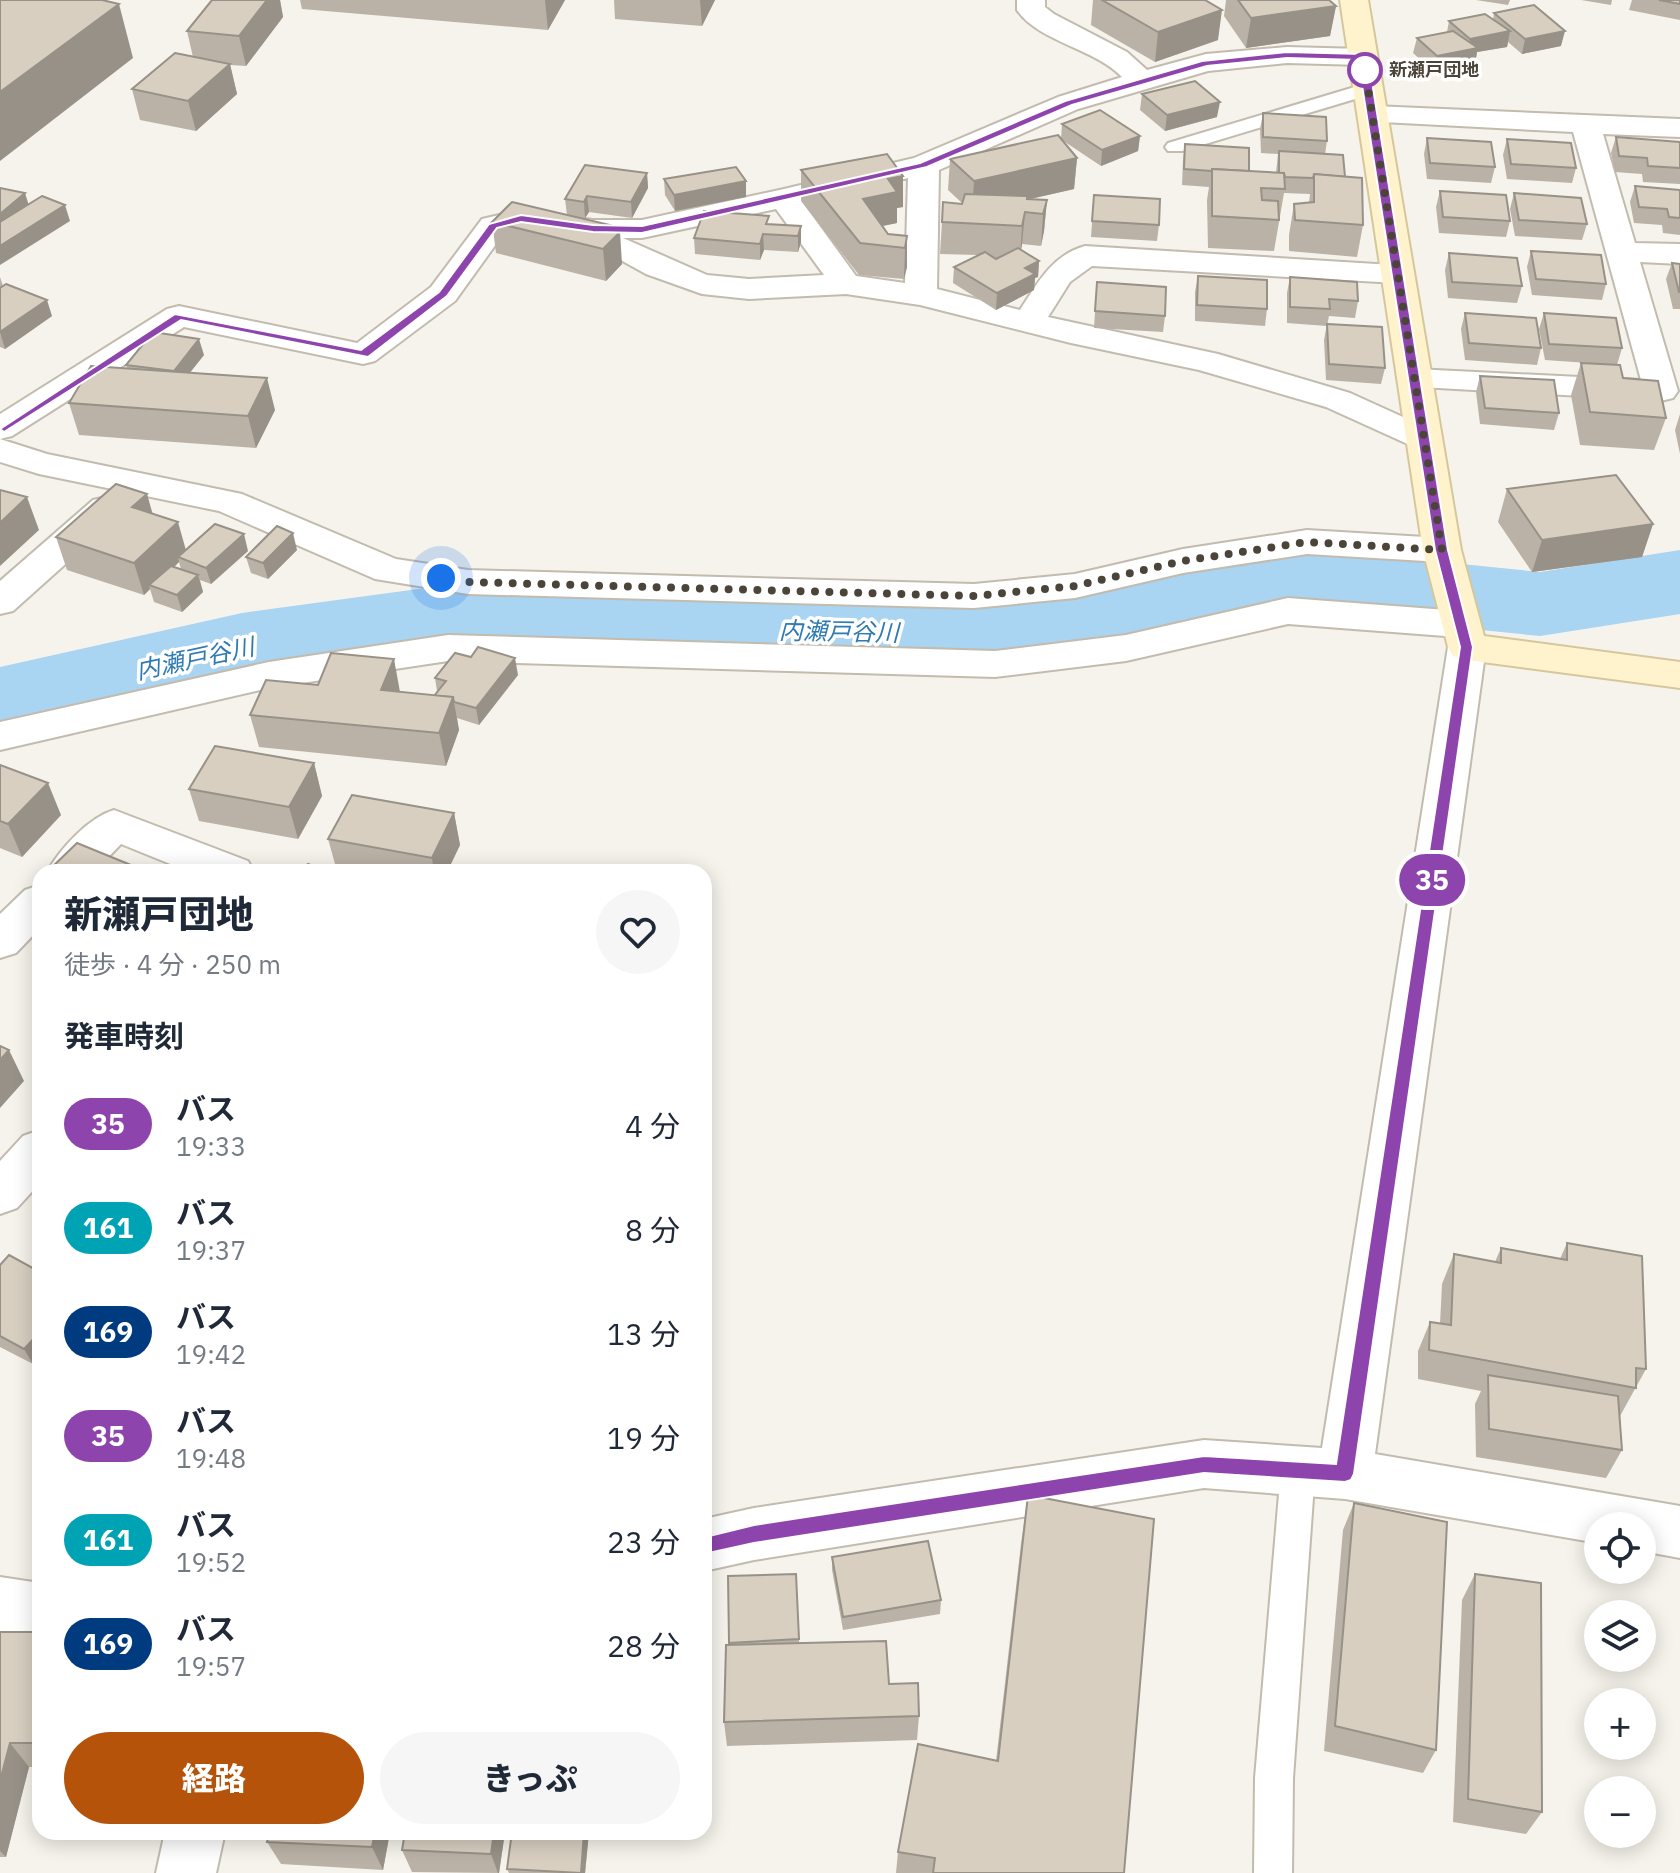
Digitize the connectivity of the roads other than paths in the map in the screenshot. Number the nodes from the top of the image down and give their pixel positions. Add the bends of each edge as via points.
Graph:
1 (1031, 0) edge
2 (1354, 0) edge
3 (1363, 57) junction
4 (1141, 81) junction
5 (1370, 102) junction
6 (1585, 124) junction
7 (1680, 128) edge
8 (1175, 147) dead end
9 (924, 165) junction
10 (784, 198) junction
11 (546, 222) junction
12 (1621, 252) junction
13 (1680, 254) edge
14 (1398, 273) junction
15 (846, 284) junction
16 (921, 295) junction
17 (1028, 323) junction
18 (1415, 379) junction
19 (1670, 391) edge
20 (0, 429) edge
21 (1424, 439) junction
22 (0, 450) edge
23 (133, 483) junction
24 (1444, 562) junction
25 (0, 602) edge
26 (1463, 636) junction
27 (1680, 675) edge
28 (0, 736) edge
29 (76, 864) edge
30 (213, 864) edge
31 (32, 909) edge
32 (0, 941) edge
33 (32, 1159) edge
34 (0, 1194) edge
35 (1322, 1472) junction
36 (1680, 1532) edge
37 (712, 1543) edge
38 (0, 1604) edge
39 (32, 1609) edge
40 (193, 1840) edge
41 (186, 1873) edge
42 (1273, 1873) edge

1 - 4 street via 1031,10 1046,23 1107,49
2 - 3 street
3 - 4 street via 1287,55 1206,63
3 - 5 street
4 - 9 street via 1068,103
5 - 6 street
5 - 8 lane
5 - 14 street
6 - 7 street
6 - 12 street
9 - 10 street
9 - 16 street
10 - 11 street via 642,229
10 - 15 street
11 - 15 street via 702,284 749,289
11 - 20 street via 521,219 493,226 443,294 363,354 179,316
12 - 13 street
12 - 19 street
14 - 17 street via 1085,256 1058,276
14 - 18 street
15 - 16 street
16 - 17 street
17 - 21 street via 1206,361 1338,400
18 - 19 street
18 - 21 street
21 - 24 street
22 - 23 street
23 - 24 street via 229,502 388,570 468,582 974,596 1075,586 1183,561 1307,542
23 - 25 street
24 - 26 street
26 - 27 street
26 - 28 street via 1288,611 1126,648 995,664 448,648 269,675
26 - 35 street
29 - 30 street via 114,825
31 - 32 street
33 - 34 street
35 - 36 street
35 - 37 street via 1204,1464
35 - 42 lane via 1274,1778
38 - 39 street
40 - 41 street

